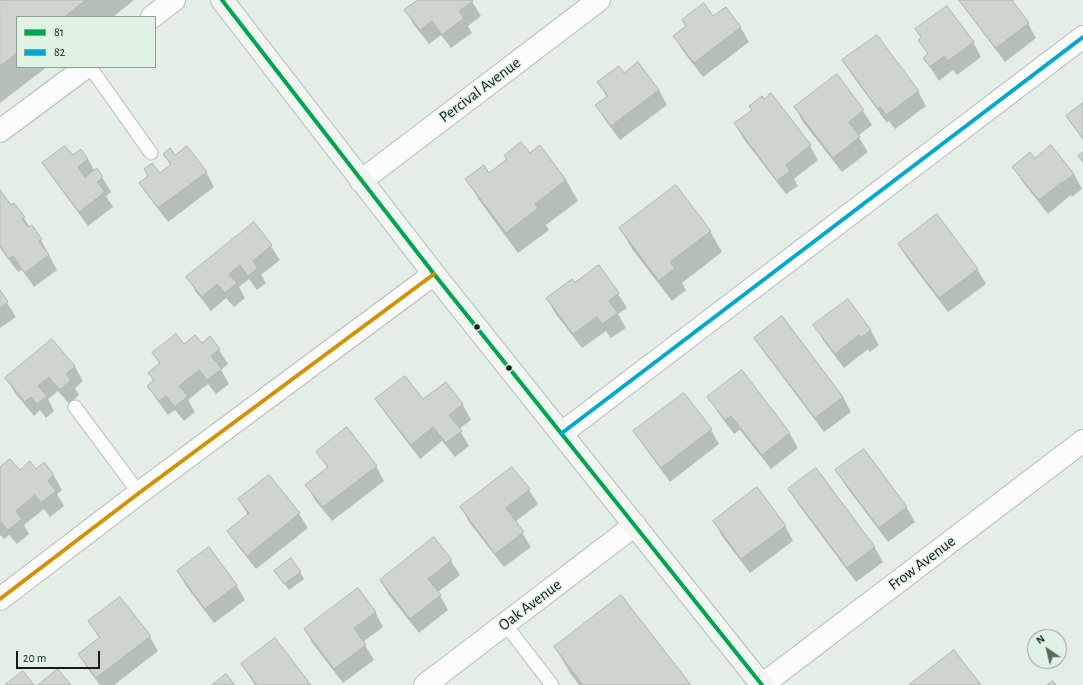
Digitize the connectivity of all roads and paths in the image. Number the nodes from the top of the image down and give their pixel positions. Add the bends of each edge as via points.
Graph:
1 (174, 0) edge
2 (222, 0) edge
3 (599, 0) edge
4 (153, 16) edge
5 (1083, 37) edge
6 (82, 68) edge
7 (0, 131) edge
8 (151, 153) dead end
9 (362, 181) junction
10 (434, 274) junction
11 (75, 407) dead end
12 (562, 433) junction
13 (1083, 441) edge
14 (139, 493) junction
15 (635, 525) junction
16 (0, 599) edge
17 (505, 624) junction
18 (426, 685) edge
19 (552, 685) edge
20 (762, 685) edge

1 - 4 street
2 - 9 main road
3 - 9 street, Percival Avenue
5 - 12 street
6 - 7 street
6 - 8 lane
9 - 10 main road
10 - 12 main road
10 - 14 street
11 - 14 lane
12 - 15 main road
13 - 20 street, Frow Avenue
14 - 16 street
15 - 17 street, Oak Avenue
15 - 20 main road
17 - 18 street, Oak Avenue
17 - 19 lane

